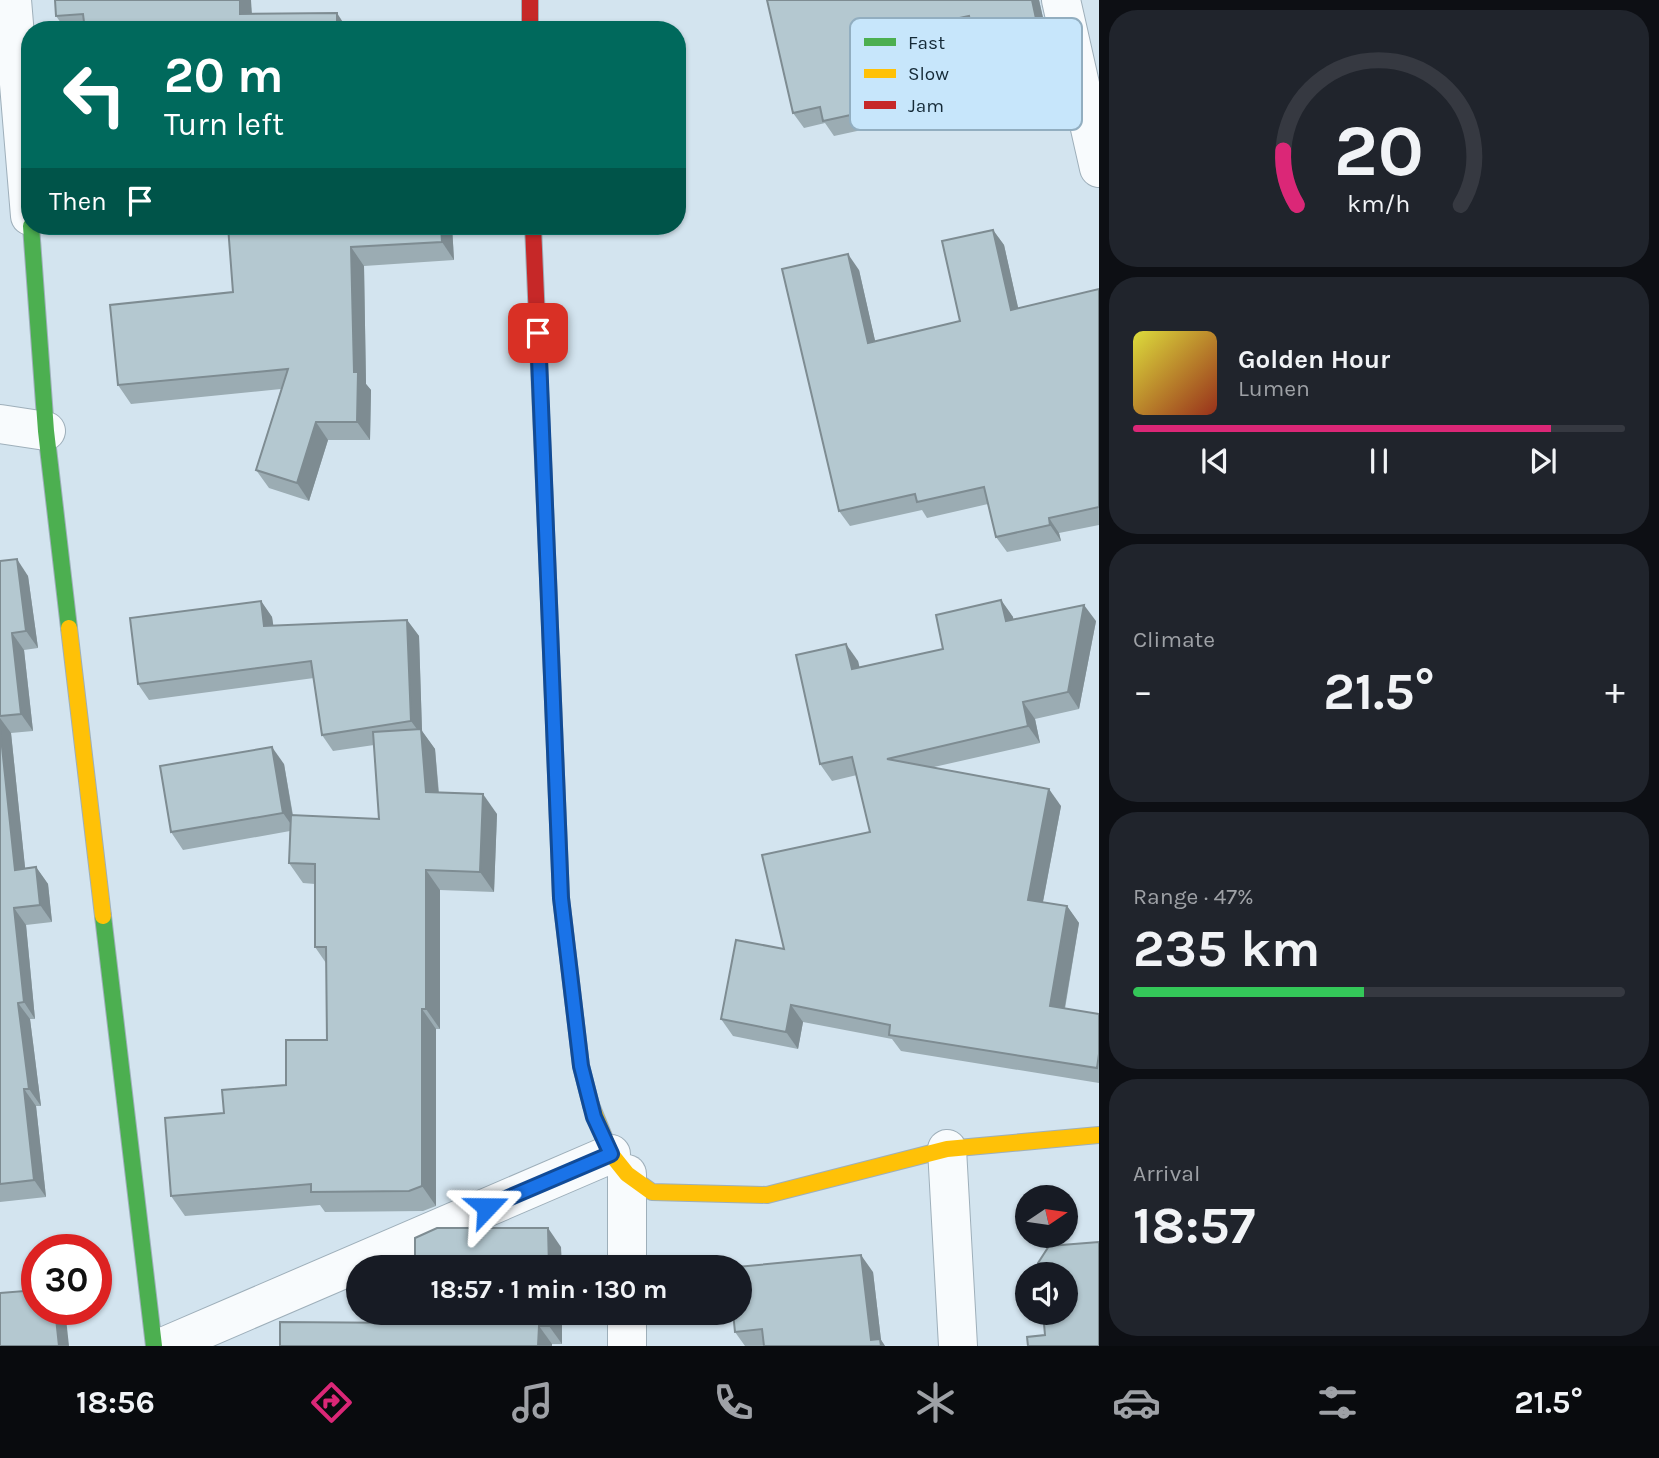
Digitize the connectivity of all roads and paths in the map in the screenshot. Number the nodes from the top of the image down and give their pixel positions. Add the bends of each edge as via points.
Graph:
1 (12, 0) edge
2 (530, 0) edge
3 (1061, 0) edge
4 (1065, 18) edge
5 (530, 21) edge
6 (1082, 93) edge
7 (21, 108) edge
8 (1099, 168) edge
9 (31, 235) edge
10 (533, 235) edge
11 (0, 424) edge
12 (46, 431) junction
13 (1099, 1135) edge
14 (947, 1149) junction
15 (619, 1164) junction
16 (626, 1255) edge
17 (627, 1325) edge
18 (154, 1346) edge
19 (165, 1346) edge
20 (627, 1346) edge
21 (958, 1346) edge

1 - 7 street
2 - 5 street
3 - 4 street
6 - 8 street
9 - 12 street
10 - 15 street via 561,898 581,1066 594,1117
11 - 12 street
12 - 18 street
13 - 14 street
14 - 15 street via 767,1195 652,1192
14 - 21 street
15 - 16 street
15 - 19 street
17 - 20 street

